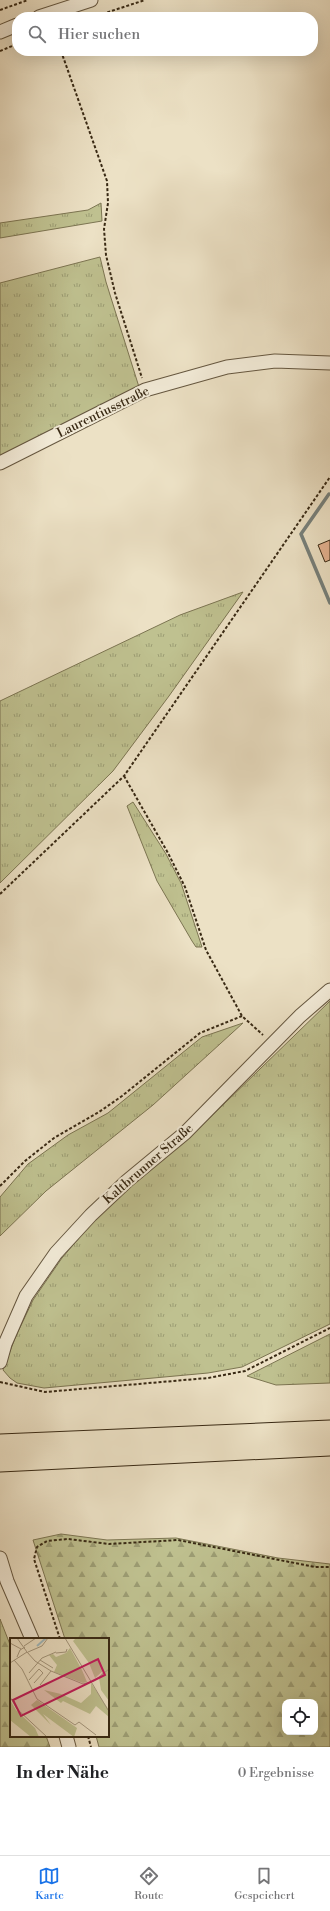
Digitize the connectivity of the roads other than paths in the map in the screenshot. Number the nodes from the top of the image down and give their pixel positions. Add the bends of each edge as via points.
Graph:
1 (91, 0) edge
2 (55, 12) edge
3 (12, 28) edge
4 (0, 32) edge
5 (330, 363) edge
6 (0, 463) edge
7 (330, 990) edge
8 (0, 1362) edge
9 (330, 1430) edge
10 (0, 1444) edge
11 (330, 1446) edge
12 (0, 1462) edge
13 (0, 1558) edge
14 (4, 1583) edge
15 (32, 1638) edge
16 (66, 1737) edge
17 (69, 1747) edge

1 - 2 street
3 - 4 street
5 - 6 street, Laurentiusstraße via 275,361 227,367 145,390
7 - 8 street, Kaltbrunner Straße via 300,1016 185,1133 91,1215 56,1253 26,1296
9 - 10 highway
11 - 12 highway
13 - 14 street
14 - 15 street
16 - 17 street

